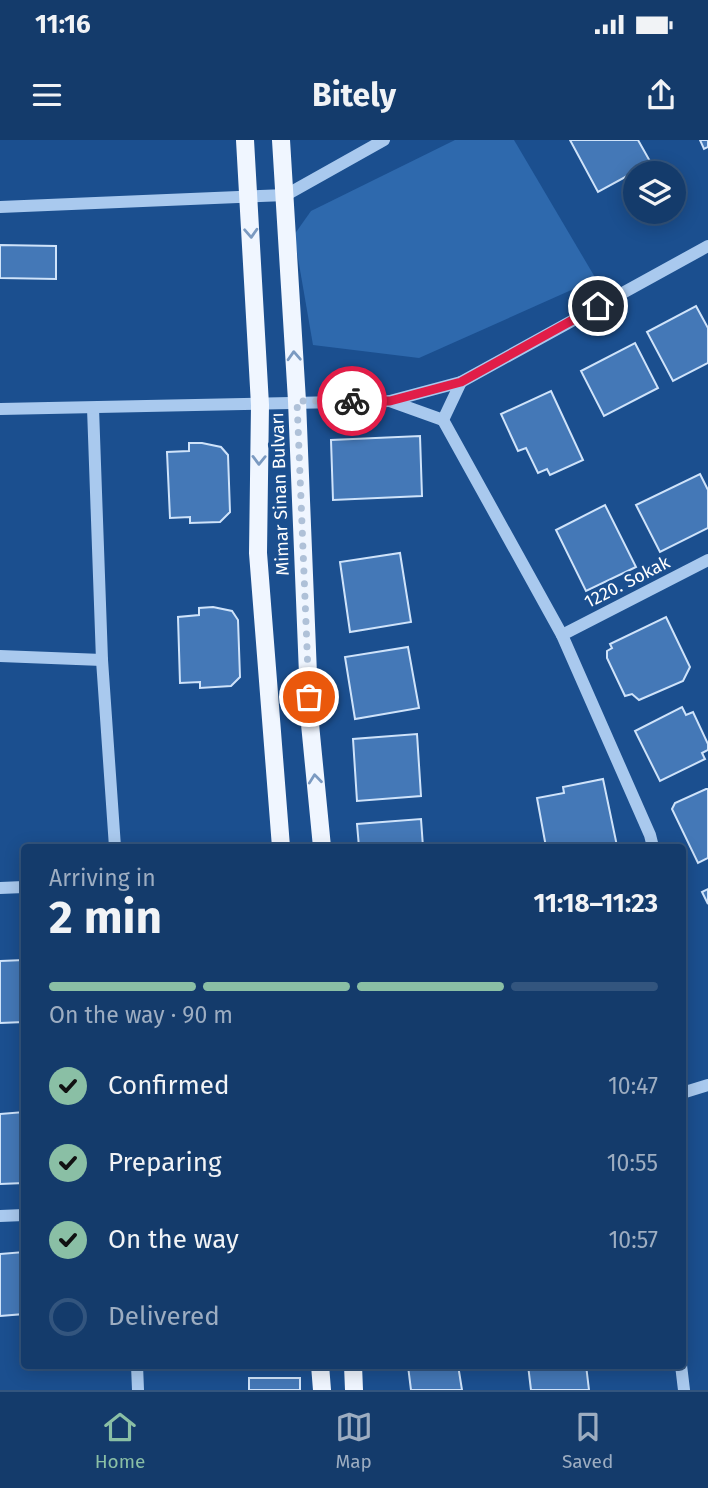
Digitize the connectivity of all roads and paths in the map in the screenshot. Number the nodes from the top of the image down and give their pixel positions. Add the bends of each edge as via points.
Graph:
1 (245, 140) edge
2 (281, 140) edge
3 (384, 140) edge
4 (286, 195) junction
5 (249, 197) junction
6 (0, 206) edge
7 (708, 246) edge
8 (461, 382) junction
9 (297, 401) junction
10 (390, 401) junction
11 (260, 405) junction
12 (93, 408) junction
13 (0, 409) edge
14 (443, 420) junction
15 (708, 559) edge
16 (562, 635) junction
17 (0, 656) edge
18 (102, 660) junction
19 (115, 844) edge
20 (281, 844) edge
21 (322, 844) edge
22 (652, 844) edge
23 (21, 887) edge
24 (0, 888) edge
25 (708, 1085) edge
26 (686, 1092) edge
27 (21, 1215) edge
28 (0, 1216) edge
29 (137, 1369) edge
30 (320, 1369) edge
31 (353, 1369) edge
32 (681, 1369) edge
33 (138, 1390) edge
34 (322, 1390) edge
35 (354, 1390) edge
36 (684, 1390) edge

1 - 5 main road, Mimar Sinan Bulvarı
2 - 4 main road, Mimar Sinan Bulvarı
3 - 4 street
4 - 5 street
9 -> 4 main road, Mimar Sinan Bulvarı
5 - 6 street
5 -> 11 main road, Mimar Sinan Bulvarı
7 - 8 street
8 - 10 street
8 - 14 street
9 - 10 street
9 - 11 street
21 -> 9 main road, Mimar Sinan Bulvarı via 310,724
10 - 14 street
11 - 12 street
11 -> 20 main road, Mimar Sinan Bulvarı via 258,553
12 - 13 street
12 - 18 street
14 - 16 street
15 - 16 street, 1220. Sokak
16 - 22 street
17 - 18 street
18 - 19 street
23 - 24 street
25 - 26 street
27 - 28 street
29 - 33 street
30 - 34 main road
31 - 35 main road
32 - 36 street

